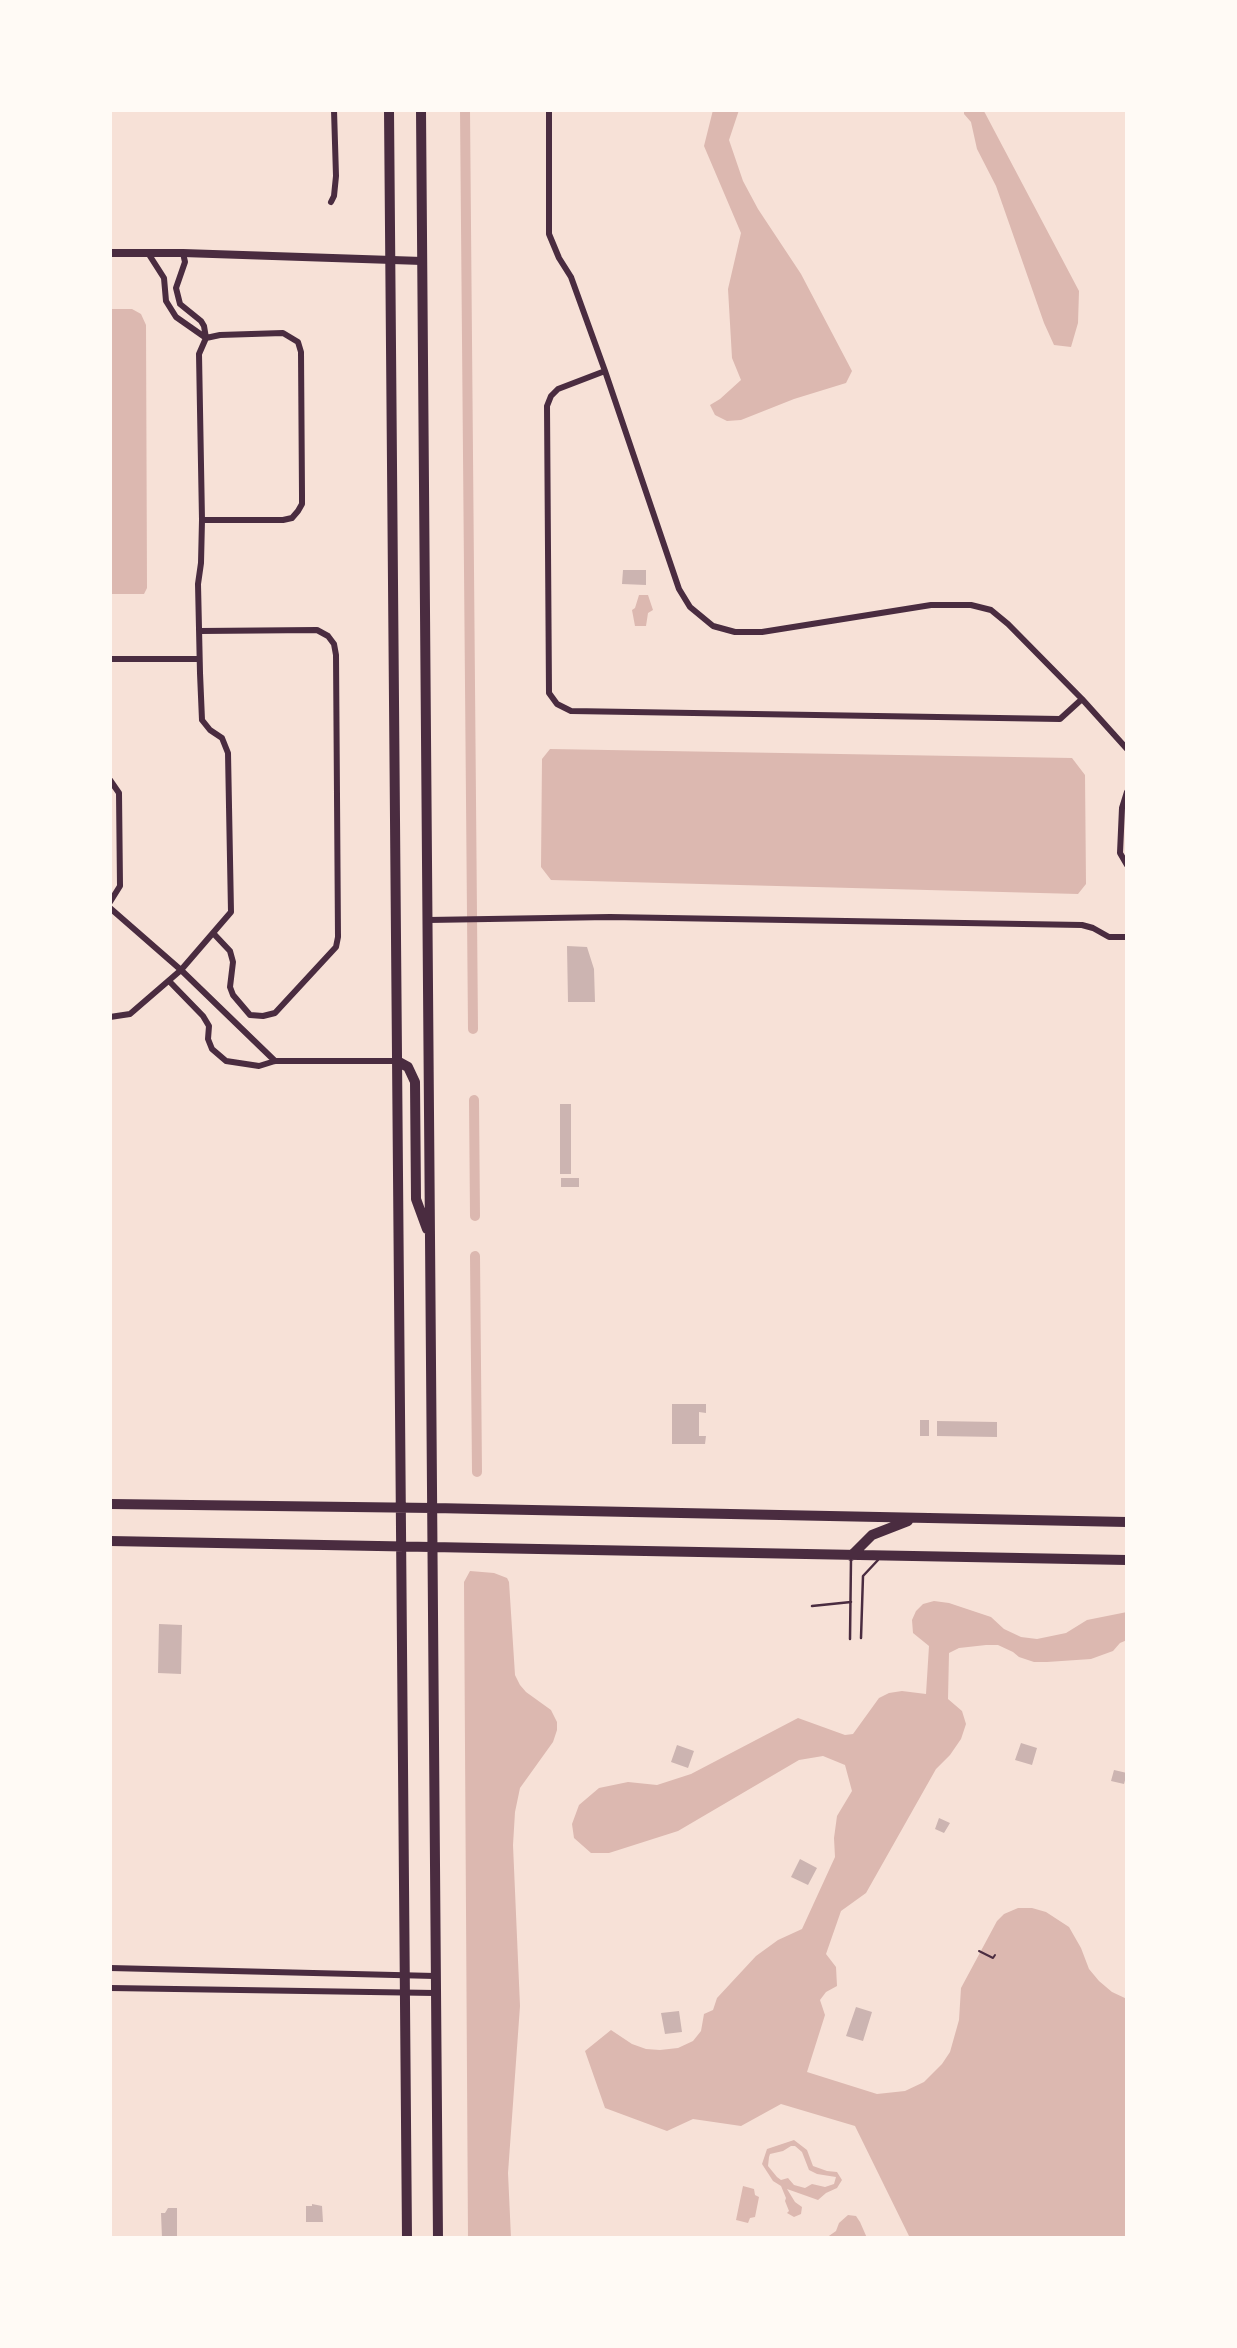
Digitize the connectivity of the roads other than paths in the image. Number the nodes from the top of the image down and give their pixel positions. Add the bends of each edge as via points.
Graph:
1 (334, 110) edge
2 (389, 110) edge
3 (421, 110) edge
4 (549, 110) edge
5 (331, 202) dead end
6 (110, 253) edge
7 (148, 253) junction
8 (183, 253) junction
9 (391, 261) junction
10 (422, 261) junction
11 (205, 338) junction
12 (605, 371) junction
13 (202, 520) junction
14 (200, 631) junction
15 (110, 659) edge
16 (199, 659) junction
17 (1082, 699) junction
18 (1127, 749) edge
19 (111, 781) edge
20 (1127, 792) edge
21 (1127, 865) edge
22 (110, 902) edge
23 (110, 908) edge
24 (428, 920) junction
25 (213, 933) junction
26 (1127, 937) edge
27 (181, 970) junction
28 (169, 981) junction
29 (110, 1017) edge
30 (275, 1061) junction
31 (397, 1061) junction
32 (430, 1236) junction
33 (110, 1504) edge
34 (433, 1507) junction
35 (399, 1508) junction
36 (916, 1518) junction
37 (1127, 1522) edge
38 (110, 1541) edge
39 (400, 1547) junction
40 (434, 1548) junction
41 (851, 1556) junction
42 (881, 1556) junction
43 (1127, 1560) edge
44 (851, 1602) junction
45 (812, 1606) dead end
46 (861, 1638) dead end
47 (850, 1639) dead end
48 (112, 1969) edge
49 (404, 1975) junction
50 (435, 1976) junction
51 (110, 1989) edge
52 (404, 1993) junction
53 (435, 1993) junction
54 (407, 2238) edge
55 (438, 2238) edge

1 - 5 street via 336,176
2 - 9 highway
3 - 10 highway
4 - 12 street via 549,234 571,277
6 - 7 street
7 - 8 street
7 - 11 street via 164,278 166,301 176,317
8 - 9 street
8 - 11 street via 185,262 176,288 180,304 201,321
9 - 10 street
9 - 31 highway
10 - 24 highway
11 - 13 street via 199,354
11 - 13 street via 284,333 298,342 302,504 292,517 283,520
12 - 17 street via 679,589 690,607 713,625 734,632 762,632 931,605 971,605 1008,624
12 - 17 street via 558,389 547,406 549,693 557,704 571,711 1060,719
13 - 14 street
14 - 16 street
14 - 25 street via 317,631 328,636 336,655 336,947 275,1013 250,1015 233,995 233,962
15 - 16 street
16 - 25 street via 202,720 222,738 228,753 231,912
17 - 18 street
19 - 22 street via 119,793 120,886
20 - 21 street via 1120,853
23 - 27 street
24 - 26 street via 619,917 1082,925 1109,937
24 - 32 highway
25 - 27 street
27 - 28 street
27 - 30 street
28 - 29 street via 130,1014
28 - 30 street via 204,1016 217,1055 242,1065
30 - 31 street
31 - 32 highway via 408,1067 415,1082 416,1199
31 - 35 highway
32 - 34 highway
33 - 35 highway
34 - 35 highway
34 - 36 highway
34 - 40 highway
35 - 39 highway
36 - 37 highway
36 - 41 highway via 872,1535
38 - 39 highway
39 - 40 highway
39 - 49 highway
40 - 41 highway
40 - 50 highway
41 - 42 highway
41 - 44 lane
42 - 43 highway
42 - 46 lane via 863,1576
44 - 45 lane
44 - 47 lane
48 - 49 street
49 - 50 street
49 - 52 highway
50 - 53 highway
51 - 52 street
52 - 53 street
52 - 54 highway
53 - 55 highway

